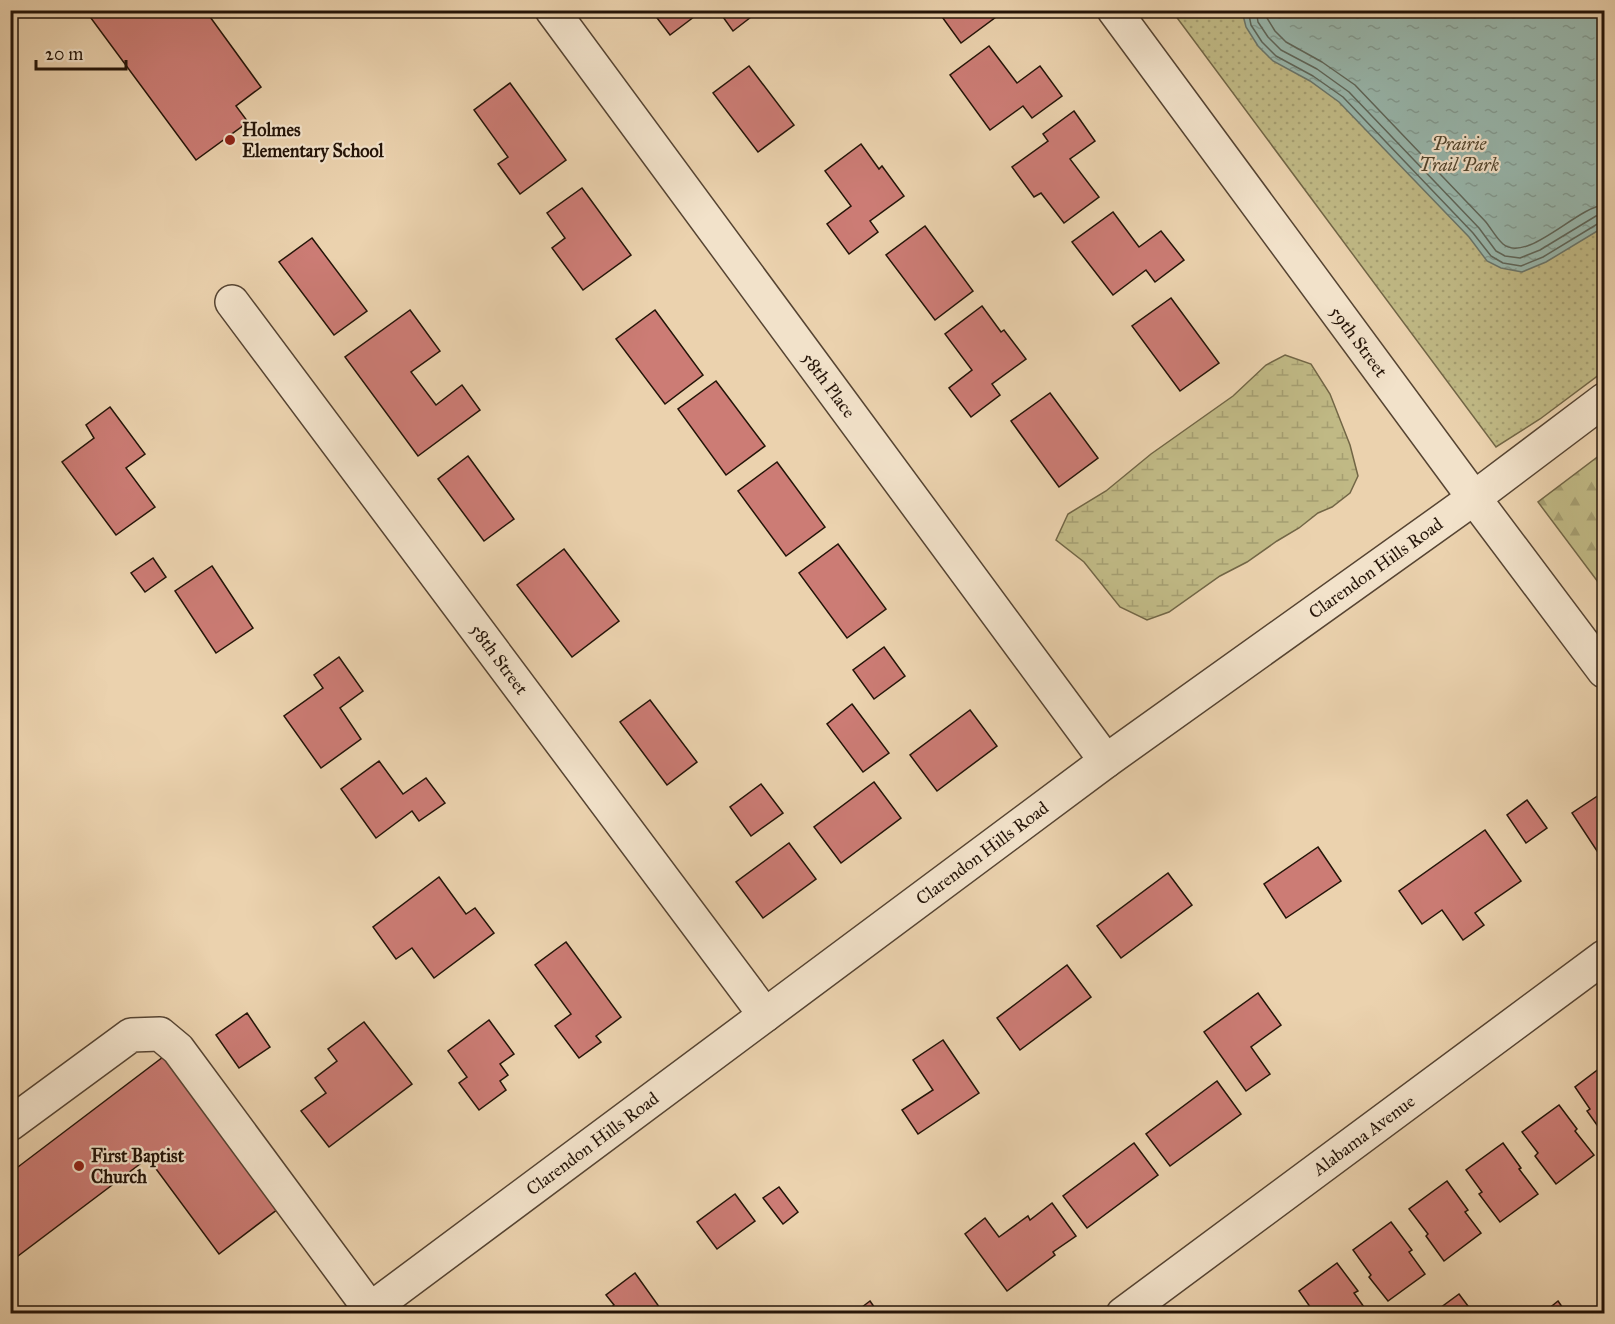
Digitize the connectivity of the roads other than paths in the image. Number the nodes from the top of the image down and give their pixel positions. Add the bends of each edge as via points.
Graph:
1 (552, 10) edge
2 (1114, 10) edge
3 (232, 302) dead end
4 (1605, 400) edge
5 (1474, 498) junction
6 (1605, 671) edge
7 (1106, 761) junction
8 (1605, 957) edge
9 (765, 1015) junction
10 (10, 1124) edge
11 (367, 1311) edge
12 (1123, 1314) edge

1 - 7 street, 58th Place
2 - 5 street, 59th Street
3 - 9 street, 58th Street
4 - 5 street, Clarendon Hills Road
5 - 6 street, 59th Street
5 - 7 street, Clarendon Hills Road
7 - 9 street, Clarendon Hills Road
8 - 12 street, Alabama Avenue
9 - 11 street, Clarendon Hills Road
10 - 11 street via 131,1035 160,1034 178,1049

